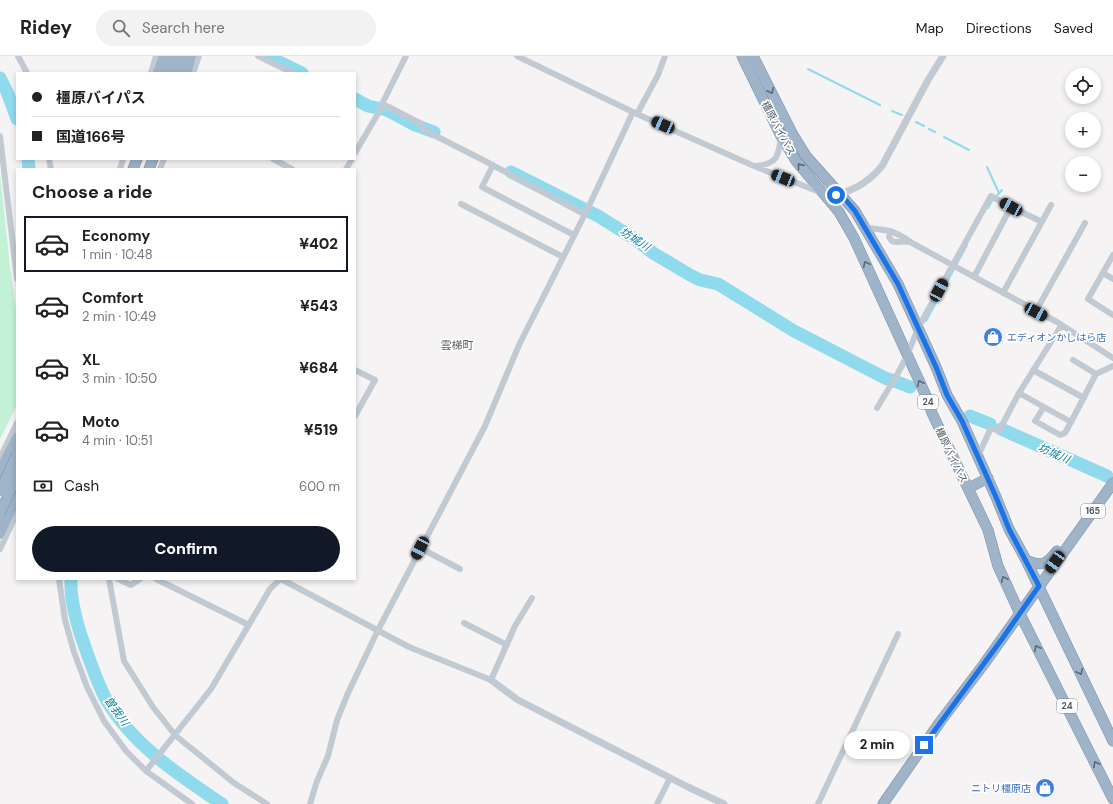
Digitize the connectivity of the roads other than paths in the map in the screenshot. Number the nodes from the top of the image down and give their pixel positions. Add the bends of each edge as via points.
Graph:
1 (18, 56) edge
2 (156, 56) edge
3 (164, 56) edge
4 (173, 56) edge
5 (183, 56) edge
6 (192, 56) edge
7 (199, 56) edge
8 (258, 56) edge
9 (406, 56) edge
10 (517, 56) edge
11 (665, 56) edge
12 (742, 56) edge
13 (753, 56) edge
14 (943, 56) edge
15 (26, 72) edge
16 (151, 72) edge
17 (158, 72) edge
18 (167, 72) edge
19 (177, 72) edge
20 (186, 72) edge
21 (193, 72) edge
22 (291, 72) edge
23 (381, 107) junction
24 (635, 113) junction
25 (0, 136) edge
26 (781, 136) junction
27 (356, 150) edge
28 (275, 160) edge
29 (493, 165) junction
30 (754, 166) junction
31 (290, 168) edge
32 (840, 193) junction
33 (826, 195) junction
34 (461, 204) dead end
35 (1051, 205) dead end
36 (1011, 207) junction
37 (586, 211) junction
38 (1042, 222) junction
39 (1085, 223) dead end
40 (864, 227) junction
41 (574, 235) junction
42 (1113, 255) edge
43 (563, 257) junction
44 (952, 265) junction
45 (16, 271) edge
46 (1102, 273) junction
47 (974, 277) junction
48 (1113, 279) edge
49 (1003, 293) junction
50 (1036, 312) junction
51 (1113, 314) edge
52 (1062, 326) junction
53 (918, 328) junction
54 (907, 356) junction
55 (1113, 358) edge
56 (1073, 360) dead end
57 (1113, 366) edge
58 (356, 370) edge
59 (1033, 370) junction
60 (1096, 374) junction
61 (1019, 393) junction
62 (1084, 398) junction
63 (1044, 407) junction
64 (877, 408) dead end
65 (356, 414) edge
66 (1071, 422) junction
67 (16, 425) edge
68 (16, 440) edge
69 (16, 456) edge
70 (978, 456) junction
71 (0, 458) edge
72 (0, 471) edge
73 (0, 478) edge
74 (16, 478) edge
75 (988, 478) junction
76 (1113, 483) edge
77 (969, 488) junction
78 (0, 491) edge
79 (16, 495) edge
80 (16, 498) edge
81 (0, 513) edge
82 (16, 515) edge
83 (0, 533) edge
84 (1072, 539) junction
85 (420, 548) junction
86 (0, 549) edge
87 (1026, 560) junction
88 (460, 569) dead end
89 (59, 580) edge
90 (109, 580) edge
91 (120, 580) edge
92 (138, 580) edge
93 (158, 580) edge
94 (279, 580) edge
95 (282, 580) edge
96 (1039, 586) junction
97 (532, 598) dead end
98 (1020, 614) junction
99 (464, 623) dead end
100 (249, 625) junction
101 (378, 630) junction
102 (898, 634) dead end
103 (507, 644) junction
104 (491, 680) junction
105 (175, 735) junction
106 (1113, 741) edge
107 (146, 771) junction
108 (670, 778) junction
109 (1113, 799) edge
110 (720, 803) edge
111 (192, 804) edge
112 (267, 804) edge
113 (310, 804) edge
114 (656, 804) edge
115 (818, 804) edge
116 (883, 804) edge

1 - 15 street
2 - 16 street
3 - 17 highway
4 - 18 highway
5 - 19 highway
6 - 20 highway
7 - 21 street
8 - 22 street
9 - 23 street
10 - 24 street
11 - 24 street via 658,75
12 - 26 highway, 橿原バイパス / 24
13 -> 32 highway, 橿原バイパス / 24 via 806,156
14 - 32 street via 882,166 866,182
23 - 27 street
23 - 29 street
24 - 30 street
24 - 37 street
25 - 45 street
26 - 30 street via 778,155 774,161
33 -> 26 highway, 橿原バイパス / 24 via 796,161
28 - 31 street
29 - 37 street
29 - 41 street via 482,187
30 - 33 street
32 - 33 street
32 - 40 highway, 橿原バイパス / 24
54 -> 33 highway, 橿原バイパス / 24 via 854,238
34 - 43 street
35 - 38 street
36 - 38 street
36 - 44 street via 990,196
36 - 47 street
37 - 41 street
38 - 49 street
39 - 50 street
40 - 44 street via 902,236
40 - 53 highway, 橿原バイパス / 24 via 898,284
41 - 43 street
42 - 46 street
43 - 85 street via 519,345 485,426
44 - 47 street
44 - 53 street
46 - 48 street
46 - 51 street via 1088,299
47 - 49 street
49 - 50 street
50 - 52 street
52 - 55 street
52 - 59 street
53 - 54 street
53 - 70 highway, 橿原バイパス / 24 via 947,395
54 - 64 street
77 -> 54 highway, 橿原バイパス / 24
56 - 60 street
57 - 60 street
58 - 65 street via 375,380
59 - 61 street
59 - 62 street
60 - 62 street
61 - 63 street
61 - 70 street via 999,431 991,428
62 - 66 street
63 - 66 street
63 - 66 street via 1035,421 1060,435 1065,433
67 - 71 street
68 - 72 highway
69 - 78 highway, bridge
70 - 75 highway, 橿原バイパス / 24
73 - 79 street
74 - 81 highway, bridge
75 - 77 highway
75 - 87 highway, 橿原バイパス / 24 via 1009,529
76 - 84 highway, 165
98 -> 77 highway, 橿原バイパス / 24 via 998,566 988,530
80 - 83 highway
82 - 86 street
84 - 87 highway via 1060,546 1050,560 1044,563 1036,564
84 - 96 highway, 165
85 - 88 street
85 - 101 street
87 - 96 highway, 橿原バイパス / 24
89 - 107 street via 65,620 87,687 104,721 126,751
90 - 105 street via 124,661 152,707
91 - 92 street via 131,585
93 - 100 street
94 - 100 street via 270,589
95 - 101 street
96 - 98 highway, 165
96 -> 106 highway, 橿原バイパス / 24
97 - 103 street
109 -> 98 highway, 橿原バイパス / 24
98 - 116 highway
99 - 103 street
100 - 105 street via 211,689
101 - 104 street via 409,647
101 - 113 street via 337,720 328,756
102 - 115 street
103 - 104 street
104 - 108 street via 518,700
105 - 107 street
105 - 112 street via 216,769
107 - 111 street
108 - 110 street
108 - 114 street

